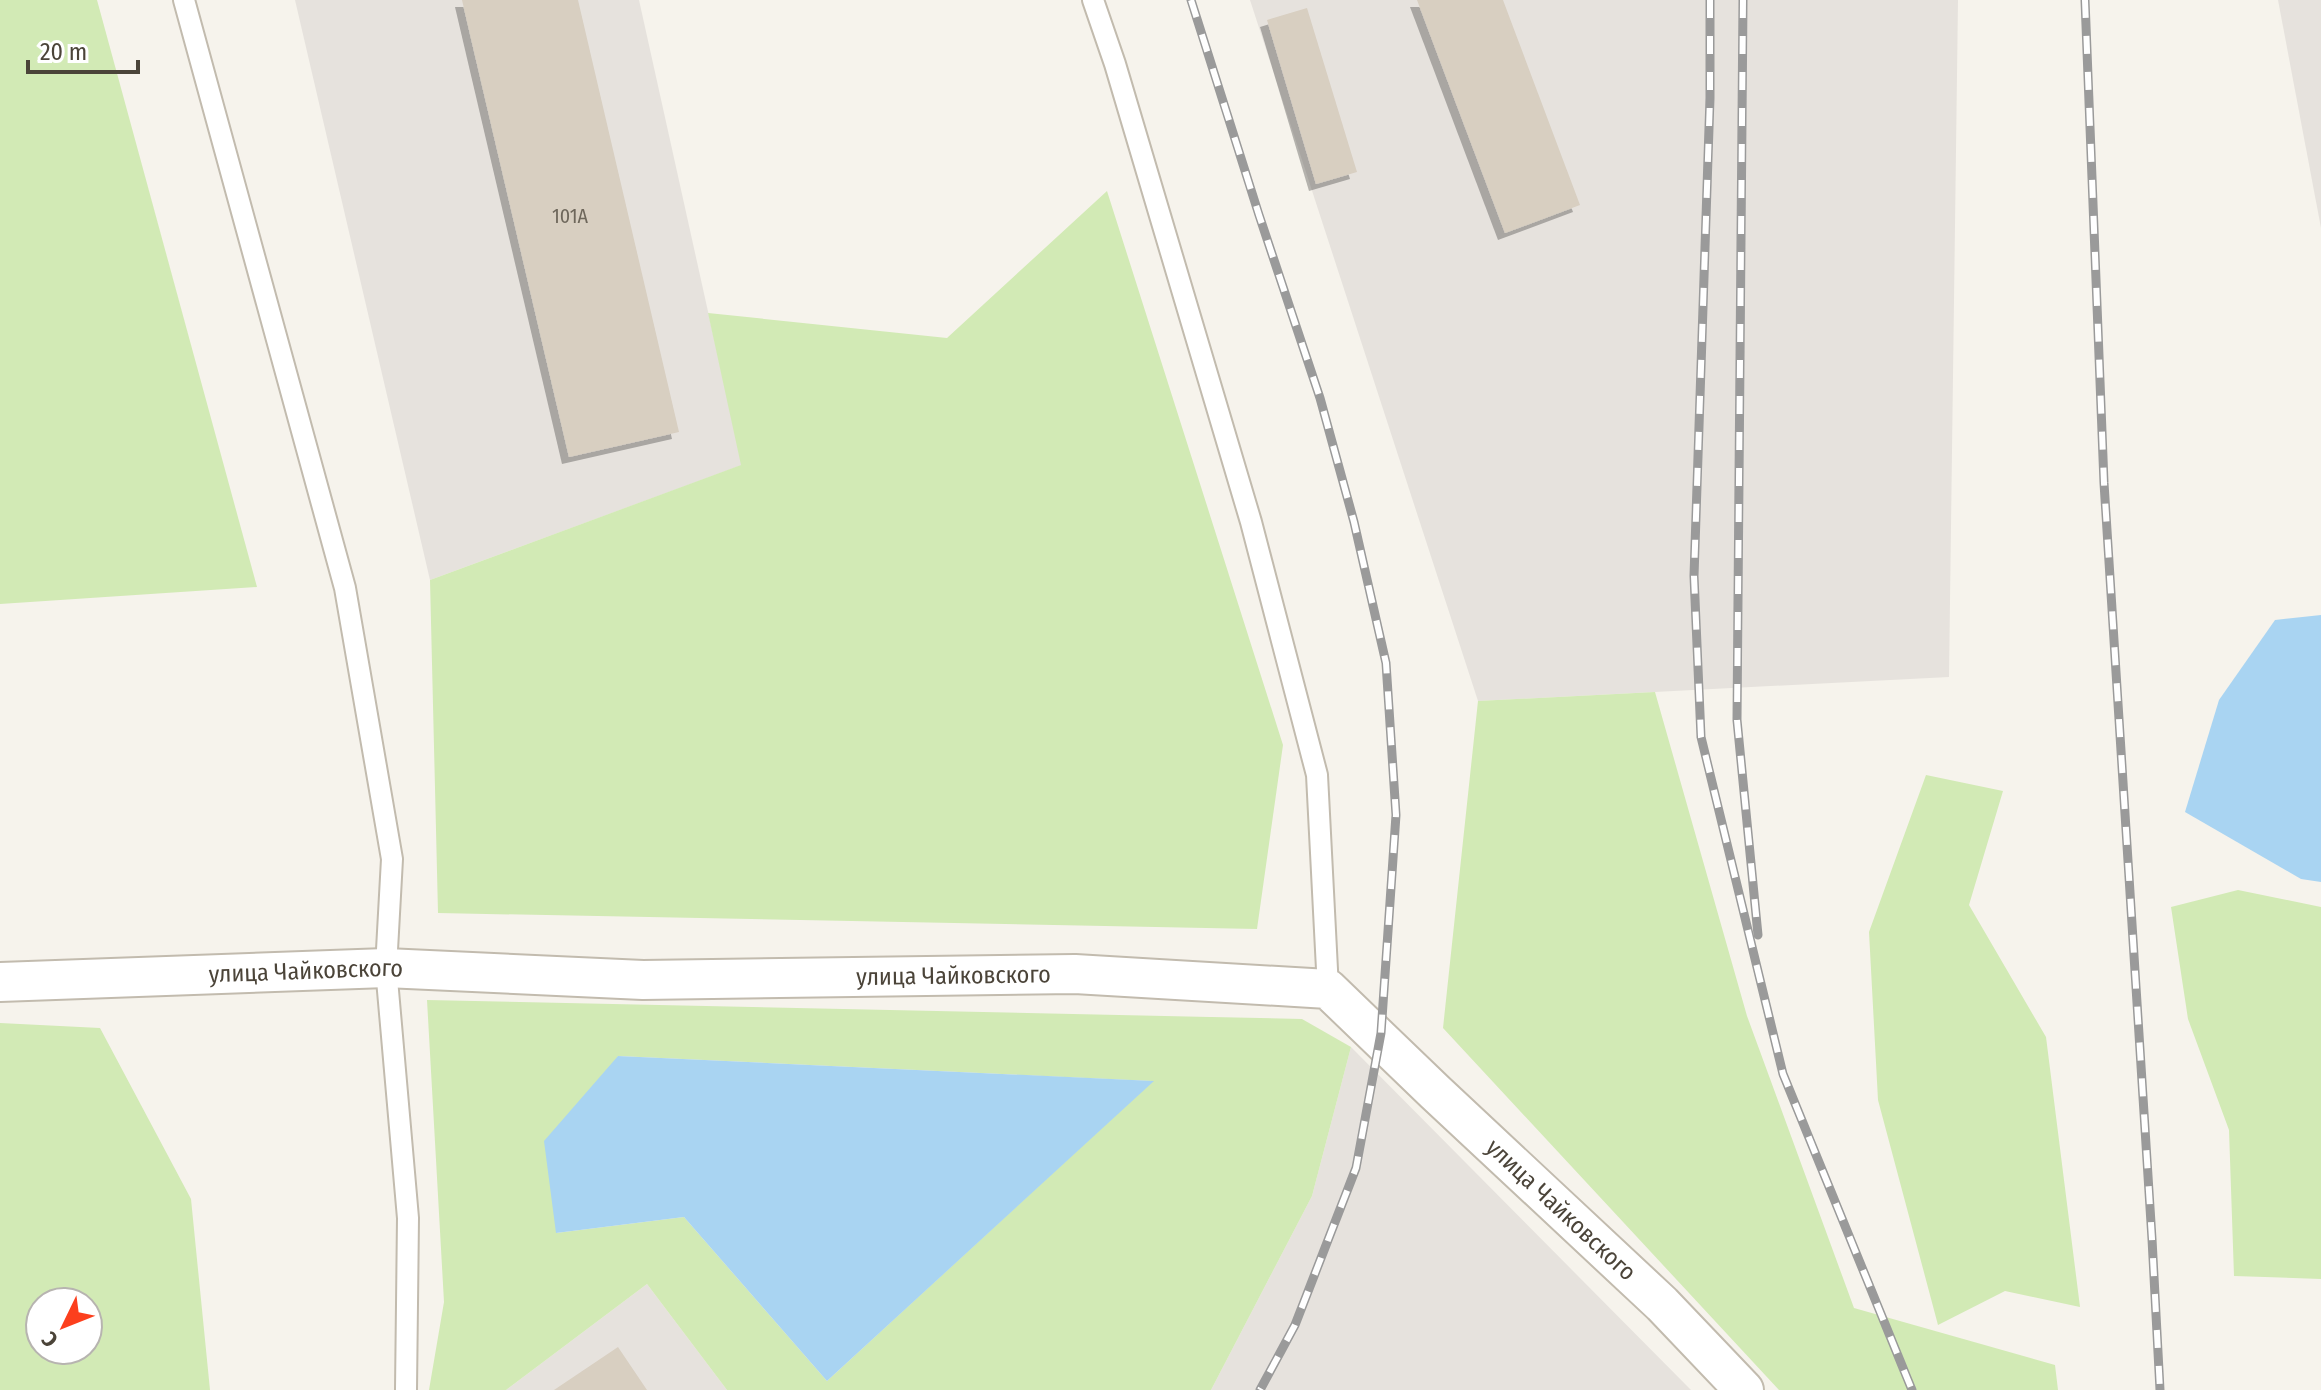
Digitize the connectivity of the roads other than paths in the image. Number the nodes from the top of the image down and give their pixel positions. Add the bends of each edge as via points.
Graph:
1 (184, 0) edge
2 (1093, 0) edge
3 (386, 968) junction
4 (0, 982) edge
5 (1328, 989) junction
6 (406, 1390) edge
7 (1744, 1390) edge

1 - 3 lane via 345,588 392,859
2 - 5 lane via 1251,522 1317,775
3 - 4 street, улица Чайковского
3 - 5 street, улица Чайковского via 643,980 1075,974
3 - 6 lane via 408,1218
5 - 7 street, улица Чайковского via 1662,1304

